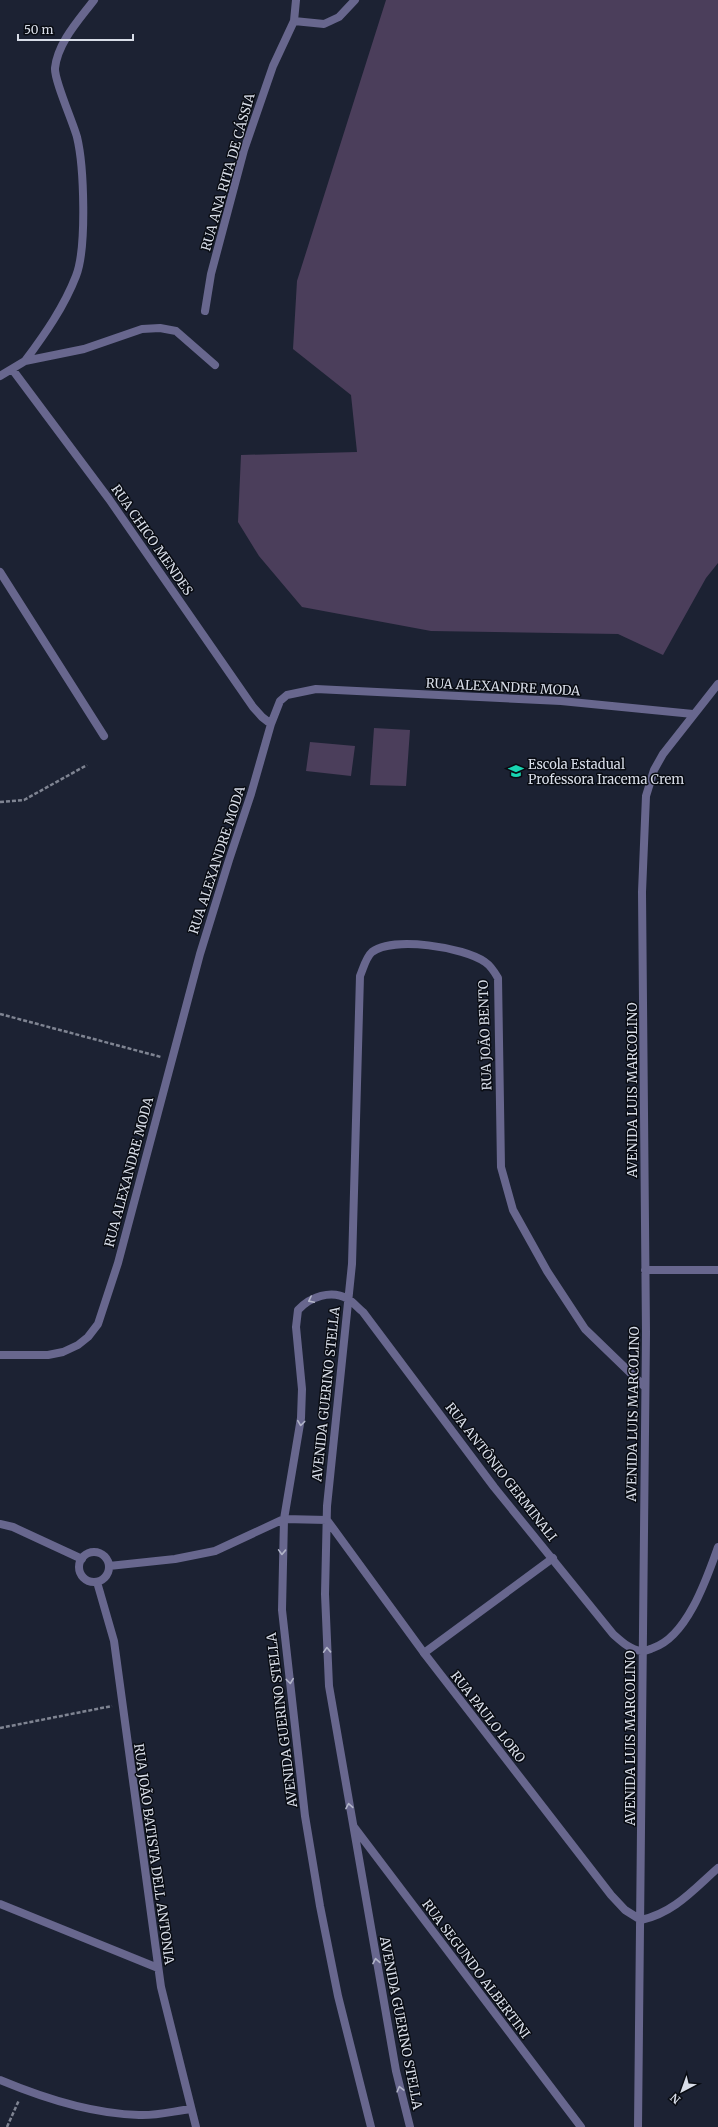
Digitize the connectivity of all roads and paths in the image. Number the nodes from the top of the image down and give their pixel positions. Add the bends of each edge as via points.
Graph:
1 (94, 0) edge
2 (296, 0) edge
3 (355, 0) edge
4 (294, 21) junction
5 (205, 312) dead end
6 (25, 361) junction
7 (215, 365) dead end
8 (12, 369) junction
9 (0, 376) edge
10 (0, 572) edge
11 (718, 684) edge
12 (693, 714) junction
13 (271, 724) junction
14 (104, 736) dead end
15 (87, 765) dead end
16 (0, 802) edge
17 (0, 1014) edge
18 (171, 1059) junction
19 (645, 1270) junction
20 (718, 1270) edge
21 (348, 1299) junction
22 (0, 1355) edge
23 (645, 1387) junction
24 (284, 1519) junction
25 (327, 1520) junction
26 (0, 1524) edge
27 (718, 1547) edge
28 (82, 1558) junction
29 (553, 1558) junction
30 (109, 1566) junction
31 (97, 1582) junction
32 (642, 1652) junction
33 (424, 1653) junction
34 (122, 1704) junction
35 (0, 1728) edge
36 (352, 1824) junction
37 (718, 1868) edge
38 (0, 1904) edge
39 (642, 1920) junction
40 (158, 1968) junction
41 (0, 2080) edge
42 (24, 2090) junction
43 (191, 2109) junction
44 (7, 2127) edge
45 (196, 2127) edge
46 (371, 2127) edge
47 (410, 2127) edge
48 (581, 2127) edge
49 (638, 2127) edge

1 - 6 street via 57,54 55,70 77,138 83,184 81,254 77,274 58,315
2 - 4 street, RUA ANA RITA DE CÁSSIA
3 - 4 street via 339,17 324,24
4 - 5 street, RUA ANA RITA DE CÁSSIA via 273,66 244,150 211,274
6 - 7 street via 84,349 142,329 160,328 176,331
6 - 8 street
8 - 9 street
8 - 13 street, RUA CHICO MENDES via 109,499 253,707
10 - 14 street
11 - 12 street, AVENIDA LUIS MARCOLINO
12 - 13 street, RUA ALEXANDRE MODA via 561,701 316,690 287,695 280,701
12 - 19 street, AVENIDA LUIS MARCOLINO via 663,754 654,770 646,796 642,892
13 - 18 street, RUA ALEXANDRE MODA via 200,954
15 - 16 path via 24,800
17 - 18 path
18 - 22 street, RUA ALEXANDRE MODA via 118,1262 98,1324 83,1341 63,1352 48,1355
19 - 20 street
19 - 23 street, AVENIDA LUIS MARCOLINO
21 - 23 street, RUA JOÃO BENTO via 352,1264 360,976 371,952 385,945 408,944 454,949 483,960 492,967 498,978 501,1167 513,1210 547,1271 584,1329
21 -> 24 street, AVENIDA GUERINO STELLA via 324,1295 306,1302 298,1310 296,1327 302,1418
21 - 25 street, AVENIDA GUERINO STELLA
21 - 29 street, RUA ANTÔNIO GERMINALI via 363,1312 494,1487
23 - 32 street, AVENIDA LUIS MARCOLINO
24 - 25 street
24 - 30 street via 215,1551 175,1559
24 -> 46 street, AVENIDA GUERINO STELLA via 282,1610 305,1816 338,1996
25 - 33 street, RUA PAULO LORO
36 -> 25 street, AVENIDA GUERINO STELLA via 329,1686 325,1594
26 - 28 street via 13,1527
27 - 32 street via 696,1601 678,1630 661,1646
28 - 30 street via 90,1553 100,1554 108,1561
28 - 31 street via 79,1567 81,1576 88,1581
29 - 32 street, RUA ANTÔNIO GERMINALI via 613,1634 625,1645
29 - 33 street
30 - 31 street via 106,1577
31 - 34 street, RUA JOÃO BATISTA DELL ANTONIA via 114,1641
32 - 39 street, AVENIDA LUIS MARCOLINO
33 - 39 street, RUA PAULO LORO via 611,1895 625,1910
34 - 35 path
34 - 40 street, RUA JOÃO BATISTA DELL ANTONIA
47 -> 36 street, AVENIDA GUERINO STELLA via 396,2072
36 - 48 street, RUA SEGUNDO ALBERTINI
37 - 39 street via 671,1909 658,1917
38 - 40 street
39 - 49 street, AVENIDA LUIS MARCOLINO
40 - 43 street, RUA JOÃO BATISTA DELL ANTONIA via 160,1987
41 - 42 street
42 - 43 street via 103,2112 140,2115
42 - 44 path
43 - 45 street, RUA JOÃO BATISTA DELL ANTONIA

